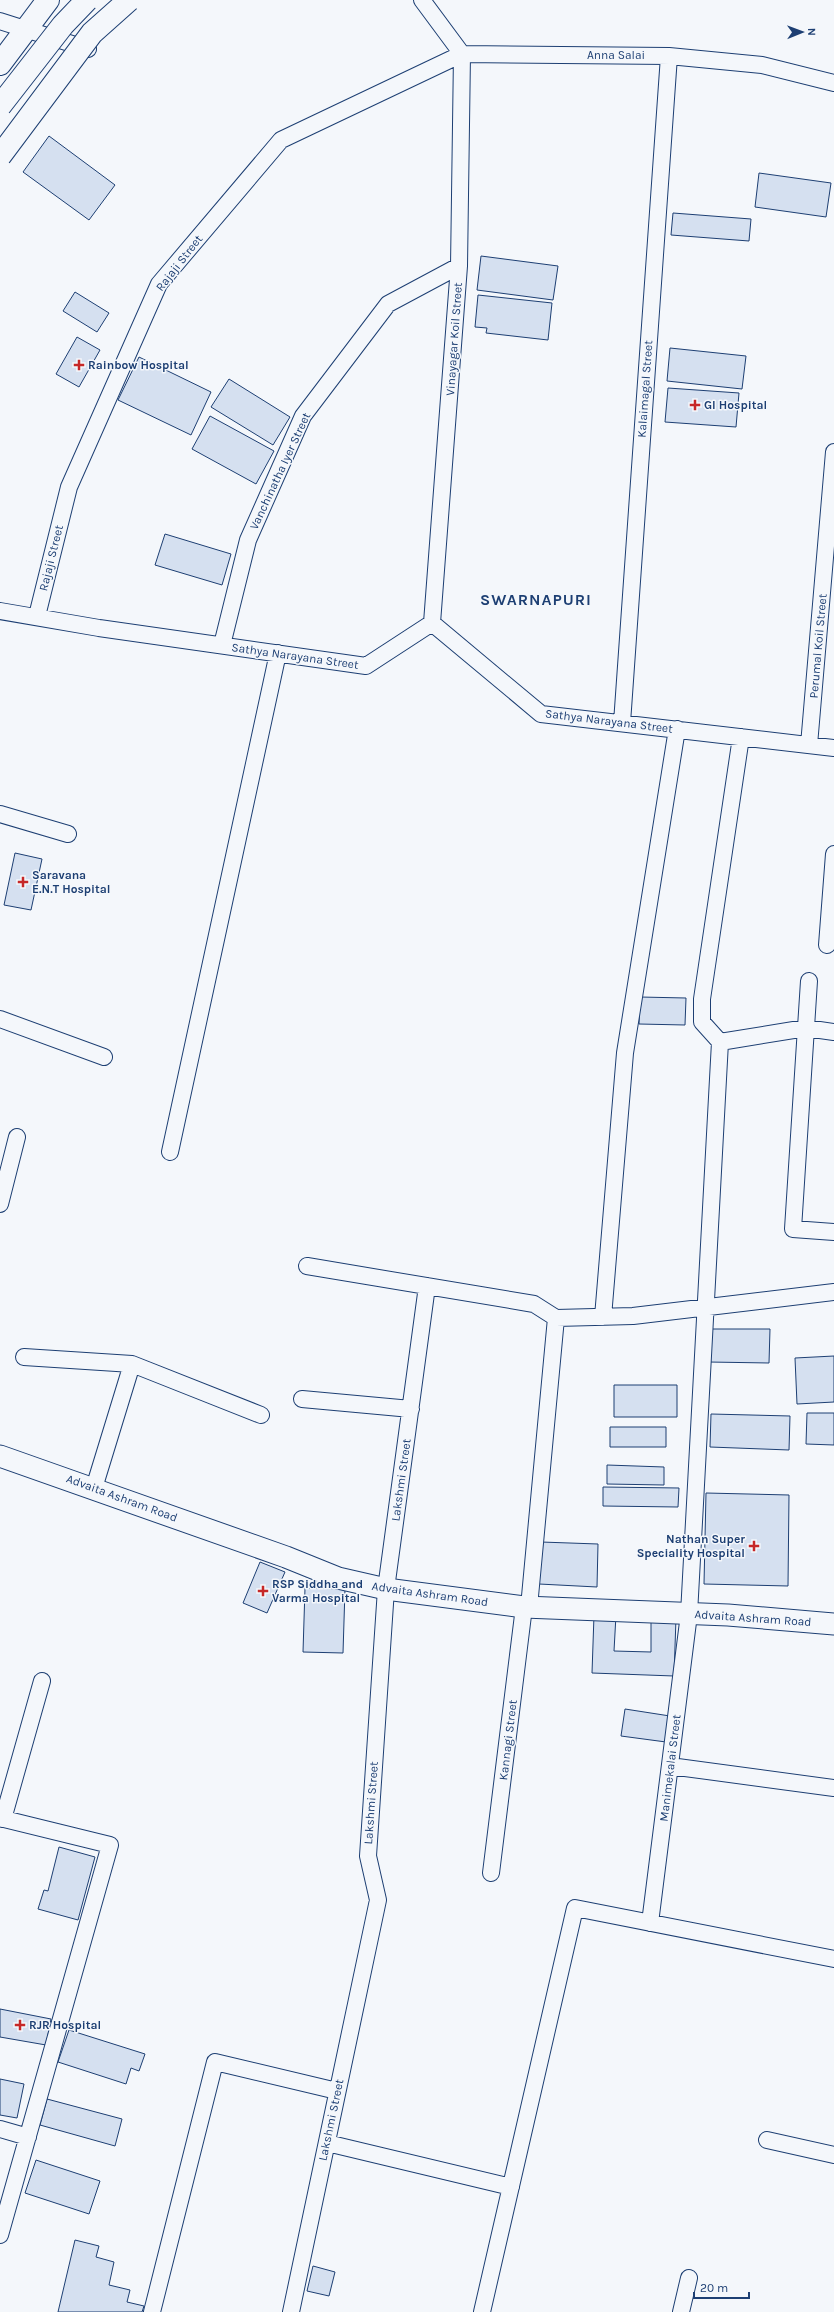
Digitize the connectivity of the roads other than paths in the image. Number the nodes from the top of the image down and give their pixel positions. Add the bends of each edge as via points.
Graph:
1 (48, 0) edge
2 (74, 0) edge
3 (87, 0) edge
4 (108, 0) edge
5 (129, 0) edge
6 (136, 0) edge
7 (422, 0) edge
8 (0, 21) edge
9 (24, 30) junction
10 (88, 49) junction
11 (462, 54) junction
12 (669, 56) junction
13 (0, 64) edge
14 (834, 83) edge
15 (0, 92) edge
16 (0, 106) edge
17 (0, 130) edge
18 (0, 156) edge
19 (0, 167) edge
20 (459, 266) junction
21 (834, 452) edge
22 (0, 611) edge
23 (37, 616) junction
24 (432, 624) junction
25 (222, 645) junction
26 (278, 653) junction
27 (622, 723) junction
28 (677, 730) junction
29 (741, 737) junction
30 (809, 745) junction
31 (834, 748) edge
32 (0, 814) edge
33 (68, 834) dead end
34 (834, 854) edge
35 (827, 945) dead end
36 (809, 981) dead end
37 (0, 1019) edge
38 (806, 1028) junction
39 (834, 1032) edge
40 (720, 1042) junction
41 (104, 1057) dead end
42 (17, 1138) dead end
43 (170, 1152) dead end
44 (0, 1204) edge
45 (834, 1232) edge
46 (307, 1266) dead end
47 (427, 1286) junction
48 (834, 1292) edge
49 (707, 1307) junction
50 (603, 1317) junction
51 (556, 1318) junction
52 (24, 1357) dead end
53 (132, 1364) junction
54 (302, 1399) dead end
55 (411, 1409) junction
56 (261, 1415) dead end
57 (0, 1456) edge
58 (94, 1488) junction
59 (386, 1589) junction
60 (526, 1607) junction
61 (689, 1614) junction
62 (834, 1624) edge
63 (42, 1681) dead end
64 (670, 1766) junction
65 (834, 1788) edge
66 (2, 1818) edge
67 (491, 1873) dead end
68 (650, 1923) junction
69 (834, 1959) edge
70 (338, 2091) junction
71 (0, 2129) edge
72 (28, 2137) junction
73 (767, 2140) dead end
74 (326, 2143) junction
75 (834, 2155) edge
76 (511, 2187) junction
77 (0, 2235) edge
78 (688, 2278) dead end
79 (152, 2312) edge
80 (291, 2312) edge
81 (482, 2312) edge
82 (681, 2312) edge

1 - 9 main road
2 - 15 main road
3 - 16 main road, bridge via 63,25
4 - 17 main road via 72,38
5 - 18 main road, bridge via 92,33
6 - 10 main road
7 - 11 street
8 - 9 street
9 - 10 street
9 - 13 main road
10 - 19 main road
11 - 12 street, Anna Salai
11 - 20 street, Vinayagar Koil Street
11 - 23 street, Rajaji Street via 281,140 159,284 69,487
12 - 14 street, Anna Salai via 762,65
12 - 27 street, Kalaimagal Street
20 - 24 street, Vinayagar Koil Street
20 - 25 street, Vanchinatha Iyer Street via 388,304 303,416 248,540
21 - 30 street, Perumal Koil Street
22 - 23 street, Sathya Narayana Street
23 - 25 street, Sathya Narayana Street via 99,628
24 - 26 street, Sathya Narayana Street via 366,666
24 - 27 street, Sathya Narayana Street via 541,714
25 - 26 street, Sathya Narayana Street
26 - 43 street
27 - 28 street, Sathya Narayana Street
28 - 29 street, Sathya Narayana Street
28 - 50 street via 625,1053
29 - 30 street, Sathya Narayana Street
29 - 40 street via 702,999 702,1022
30 - 31 street, Sathya Narayana Street
32 - 33 street
34 - 35 street
36 - 38 street
37 - 41 street
38 - 39 street
38 - 40 street
38 - 45 street via 793,1229
40 - 49 street, Manimekalai Street
42 - 44 street
46 - 47 street
47 - 51 street via 534,1304
47 - 55 street, Lakshmi Street
48 - 49 street
49 - 50 street
49 - 61 street, Manimekalai Street
50 - 51 street
51 - 60 street, Kannagi Street
52 - 53 street
53 - 56 street
53 - 58 street
54 - 55 street
55 - 59 street, Lakshmi Street
57 - 58 street, Advaita Ashram Road
58 - 59 street, Advaita Ashram Road via 338,1578
59 - 60 street, Advaita Ashram Road
59 - 70 street, Lakshmi Street via 368,1856 378,1900
60 - 61 street, Advaita Ashram Road
60 - 67 street, Kannagi Street
61 - 62 street, Advaita Ashram Road
61 - 64 street, Manimekalai Street
63 - 66 street
64 - 65 street
64 - 68 street, Manimekalai Street
66 - 72 street via 110,1845
68 - 69 street
68 - 76 street via 575,1908
70 - 74 street, Lakshmi Street
70 - 79 street via 215,2062
71 - 72 street
72 - 77 street
73 - 75 street
74 - 76 street
74 - 80 street, Lakshmi Street
76 - 81 street
78 - 82 street

